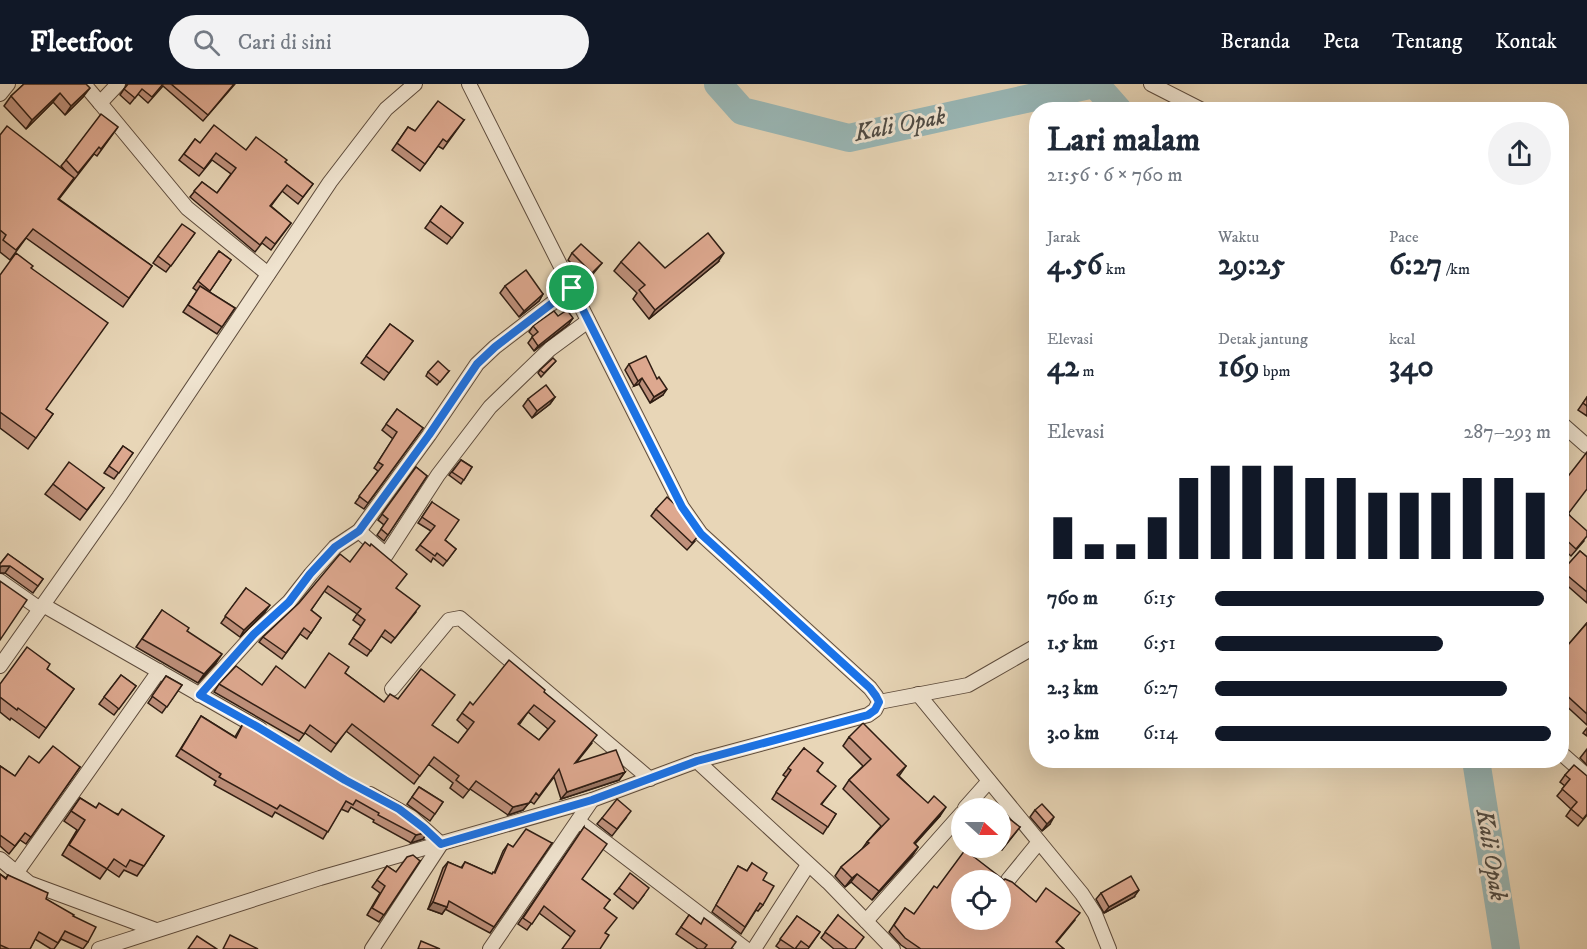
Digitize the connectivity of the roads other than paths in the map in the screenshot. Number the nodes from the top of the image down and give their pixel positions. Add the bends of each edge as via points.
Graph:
1 (8, 84) edge
2 (84, 84) edge
3 (118, 84) edge
4 (415, 84) edge
5 (469, 84) edge
6 (1151, 84) edge
7 (0, 94) edge
8 (1186, 102) edge
9 (100, 103) junction
10 (268, 274) junction
11 (572, 288) junction
12 (588, 321) junction
13 (1569, 430) edge
14 (1587, 446) edge
15 (359, 531) junction
16 (0, 580) edge
17 (42, 607) junction
18 (1029, 650) edge
19 (0, 666) edge
20 (159, 672) junction
21 (392, 689) dead end
22 (918, 694) junction
23 (200, 695) junction
24 (879, 702) junction
25 (276, 738) edge
26 (1569, 760) edge
27 (697, 761) junction
28 (1587, 776) edge
29 (650, 779) junction
30 (989, 781) junction
31 (354, 785) edge
32 (974, 798) edge
33 (592, 800) junction
34 (578, 821) junction
35 (951, 825) edge
36 (1039, 842) junction
37 (441, 844) junction
38 (0, 859) edge
39 (808, 865) junction
40 (16, 872) junction
41 (1011, 876) edge
42 (866, 921) junction
43 (156, 930) junction
44 (99, 949) edge
45 (372, 949) edge
46 (490, 949) edge
47 (746, 949) edge
48 (754, 949) edge
49 (893, 949) edge
50 (1109, 949) edge

1 - 7 street
2 - 9 street
3 - 9 street
4 - 10 street via 386,109
5 - 11 street
6 - 8 street
9 - 10 street via 187,208
10 - 17 street
11 - 12 street
11 - 15 street via 477,364
12 - 15 street via 550,349 490,407 438,475 386,555
12 - 24 street via 682,507 701,534 870,688
13 - 14 street
15 - 23 street via 335,547 289,602 254,634
16 - 17 street
17 - 19 street
17 - 20 street
18 - 22 street via 968,685
20 - 23 street
20 - 40 street
21 - 29 street via 449,620 460,618
22 - 24 street
22 - 30 street
23 - 25 street
24 - 27 street via 868,715
26 - 28 street
27 - 29 street
27 - 39 street
29 - 33 street
30 - 32 street
30 - 36 street
31 - 37 street via 399,809
33 - 34 street
33 - 37 street
34 - 46 street
34 - 47 street
35 - 42 street
36 - 41 street
36 - 50 street via 1082,894
37 - 43 street
37 - 45 street
38 - 40 street
39 - 42 street
39 - 48 street
40 - 43 street via 29,883
42 - 49 street
43 - 44 street

